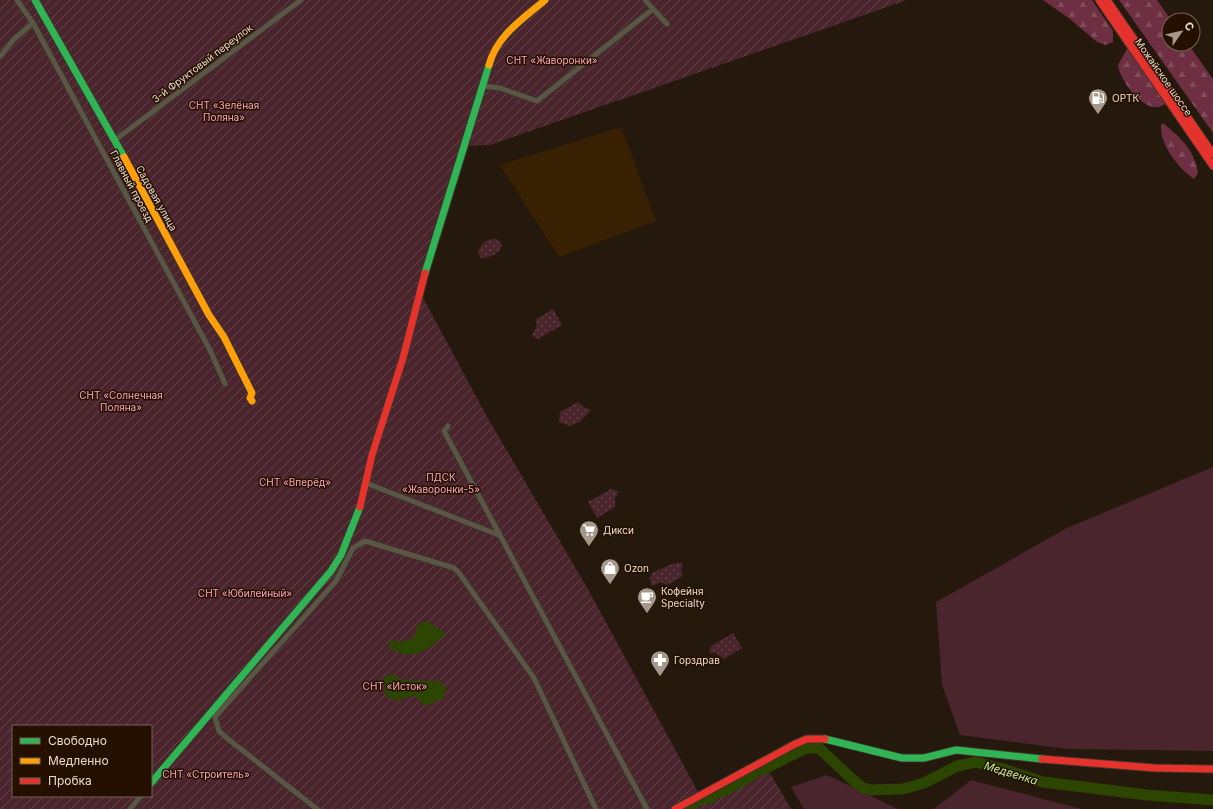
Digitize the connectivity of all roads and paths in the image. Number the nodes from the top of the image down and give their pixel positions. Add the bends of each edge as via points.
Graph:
1 (17, 0) edge
2 (301, 0) edge
3 (545, 0) edge
4 (645, 0) edge
5 (1099, 0) edge
6 (1107, 0) edge
7 (37, 3) edge
8 (653, 9) junction
9 (33, 23) junction
10 (667, 24) dead end
11 (0, 57) edge
12 (484, 86) junction
13 (114, 140) junction
14 (1213, 154) edge
15 (1213, 166) edge
16 (226, 384) dead end
17 (252, 401) dead end
18 (448, 426) dead end
19 (366, 483) junction
20 (499, 535) junction
21 (1213, 769) edge
22 (152, 782) edge
23 (140, 797) edge
24 (130, 809) edge
25 (317, 809) edge
26 (596, 809) edge
27 (647, 809) edge
28 (675, 809) edge

1 - 9 street, Главный проезд
2 - 13 street, 3-й Фруктовый переулок
3 - 12 street via 506,33 492,55
4 - 8 street
5 - 15 street, Можайское шоссе
6 - 14 street, Можайское шоссе
7 - 13 street, Садовая улица
8 - 10 street
8 - 12 street via 537,100 500,88
9 - 11 street via 12,40
9 - 16 street, Главный проезд
12 - 19 street via 420,287 404,358 372,455
13 - 17 street, Садовая улица via 209,315 227,343 252,393
18 - 20 street via 444,432
19 - 20 street
19 - 22 street via 352,530 334,566
20 - 27 street
21 - 28 street via 1100,764 956,750 924,758 902,758 814,739 795,744
23 - 24 street
25 - 26 street via 219,731 215,717 336,580 353,548 364,541 454,568 459,573 534,678

